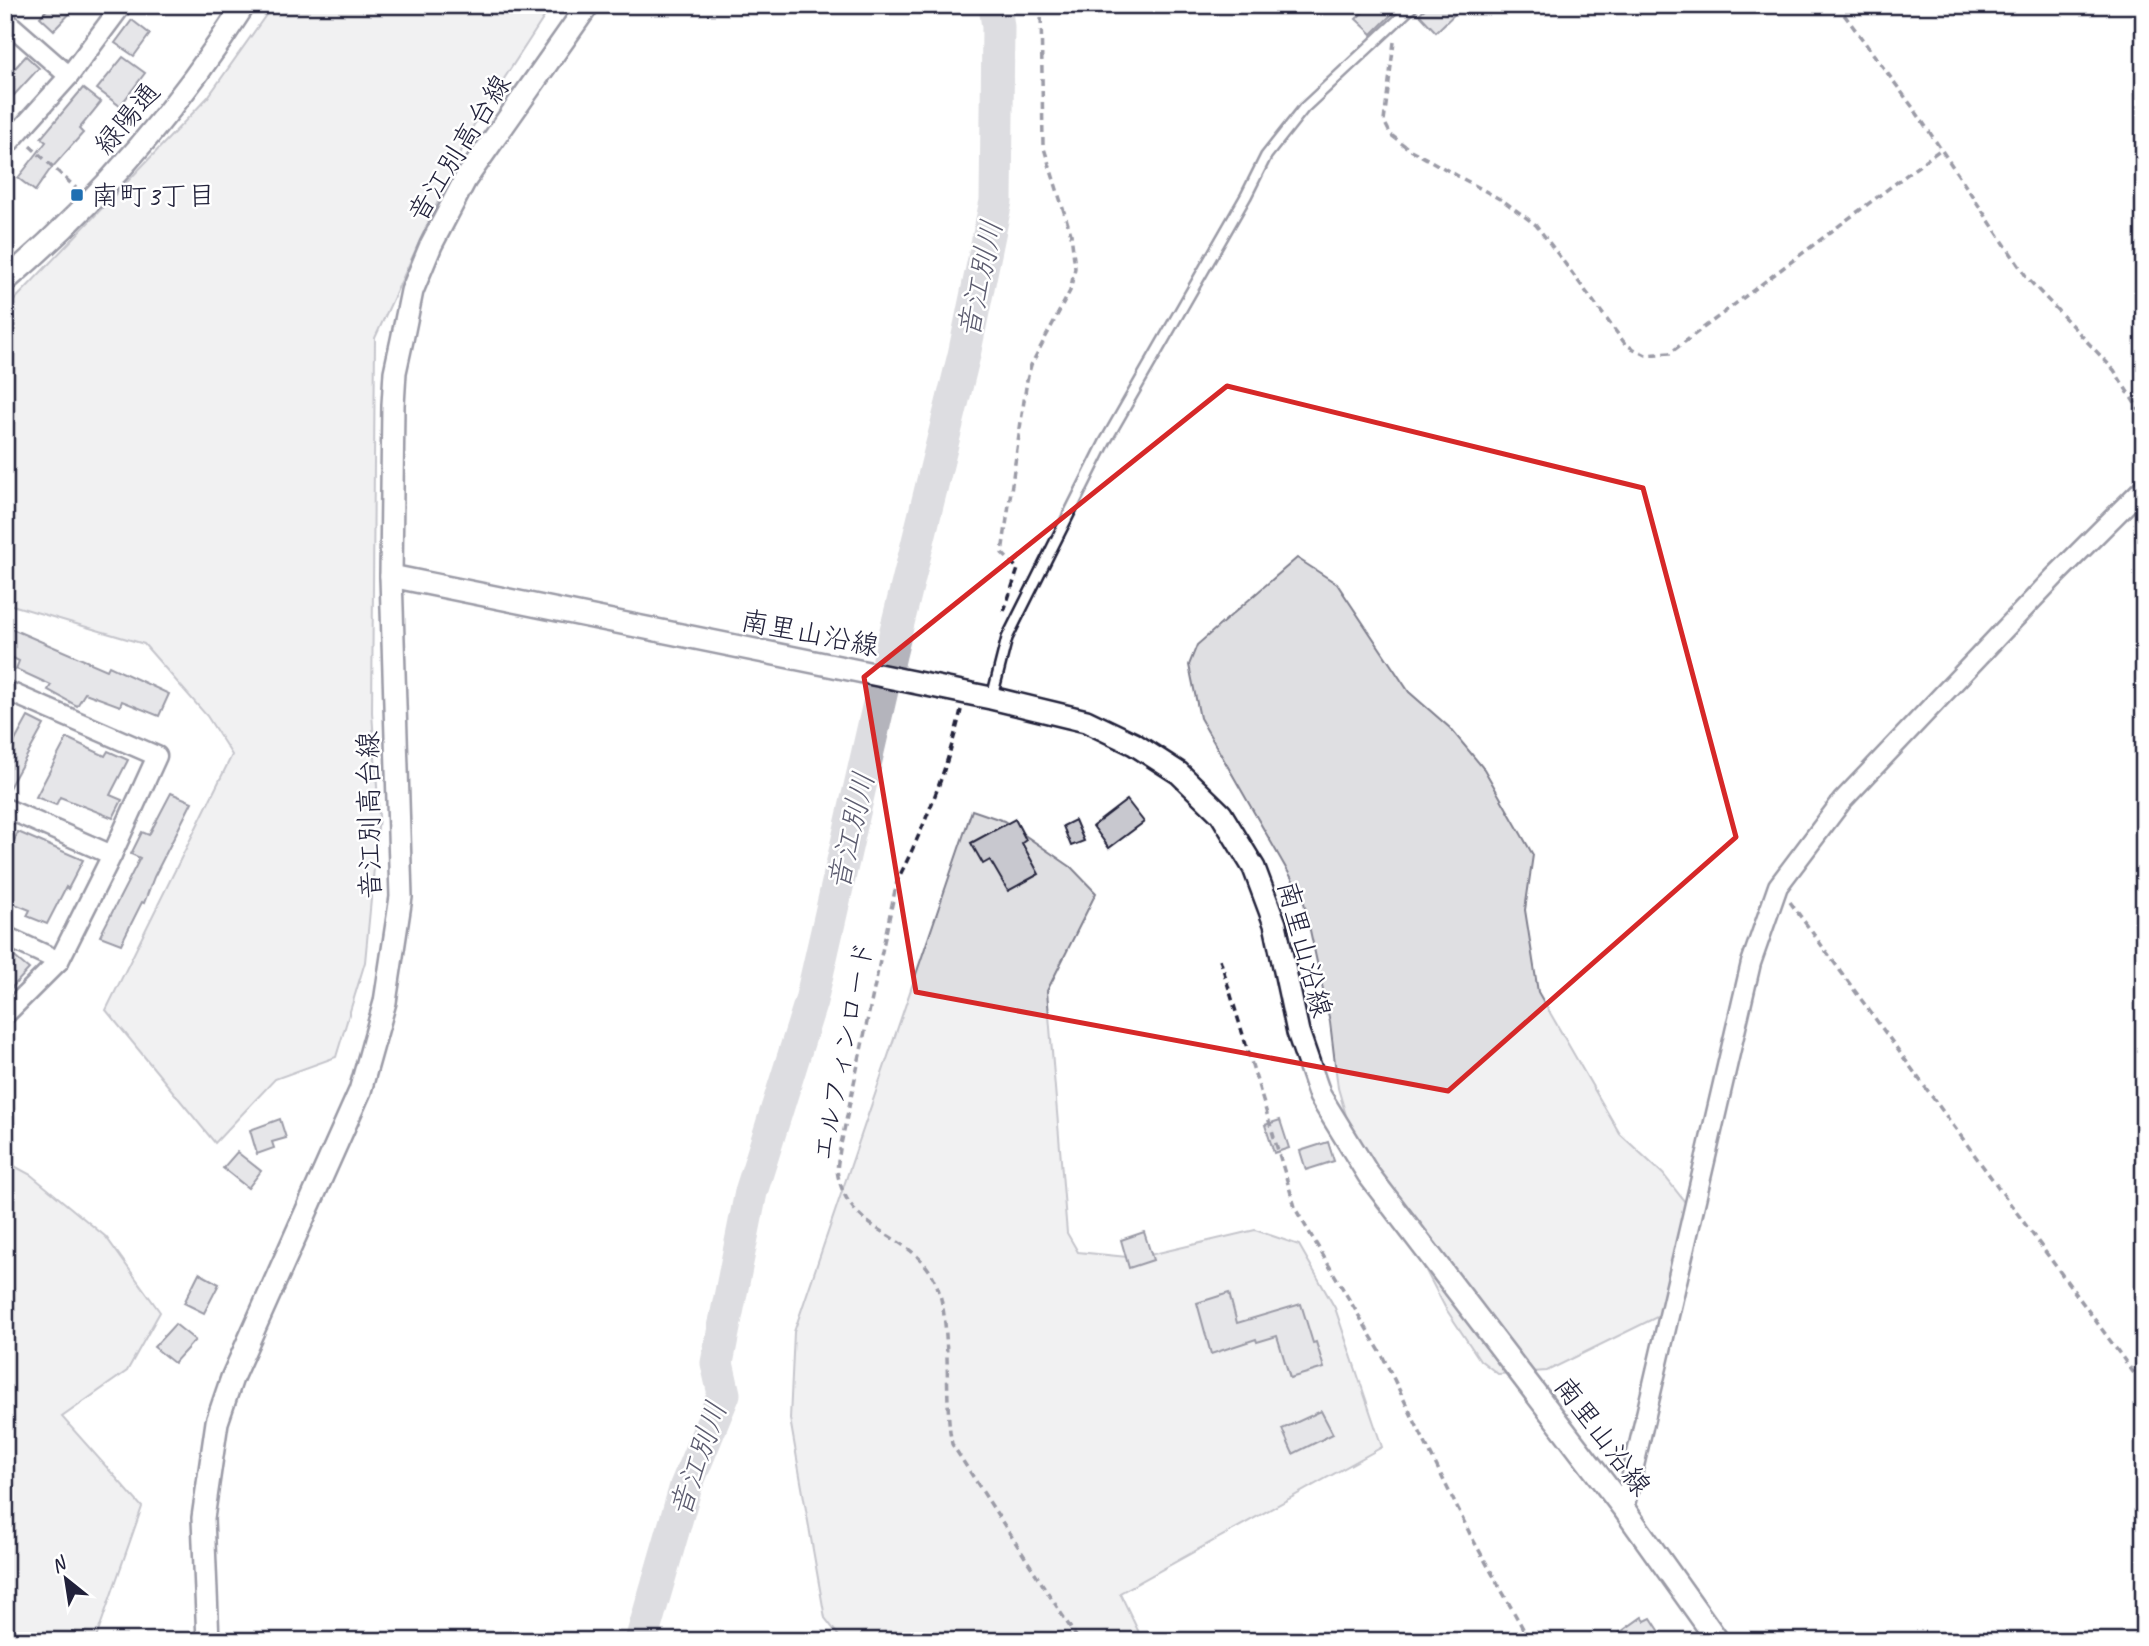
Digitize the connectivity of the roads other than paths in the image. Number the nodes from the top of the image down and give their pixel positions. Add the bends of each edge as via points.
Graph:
1 (122, 5) edge
2 (244, 5) edge
3 (587, 5) edge
4 (1414, 5) edge
5 (5, 20) edge
6 (69, 76) junction
7 (12, 141) edge
8 (5, 281) edge
9 (2144, 487) edge
10 (391, 576) junction
11 (5, 691) edge
12 (991, 698) junction
13 (5, 808) edge
14 (112, 855) junction
15 (5, 936) edge
16 (59, 961) junction
17 (5, 1015) edge
18 (1624, 1508) junction
19 (208, 1641) edge
20 (1718, 1641) edge

1 - 6 street
2 - 8 street, 緑陽通 via 180,99 124,166
3 - 10 street, 音江別高台線 via 465,180 430,245 412,291 393,405
4 - 12 lane via 1304,108 1266,156 1105,442 1007,638
5 - 6 street
6 - 7 street
9 - 18 street via 1842,801 1778,886 1751,963
10 - 12 street, 南里山沿線
10 - 19 street, 音江別高台線 via 401,897 385,1002 360,1091 232,1377 217,1422 203,1518
11 - 14 street via 158,756
12 - 18 street, 南里山沿線 via 1086,721 1135,744 1180,773 1221,814 1254,868 1275,924 1298,1032 1320,1096 1368,1174
13 - 14 street
14 - 16 street
15 - 16 street
16 - 17 street
18 - 20 street, 南里山沿線

